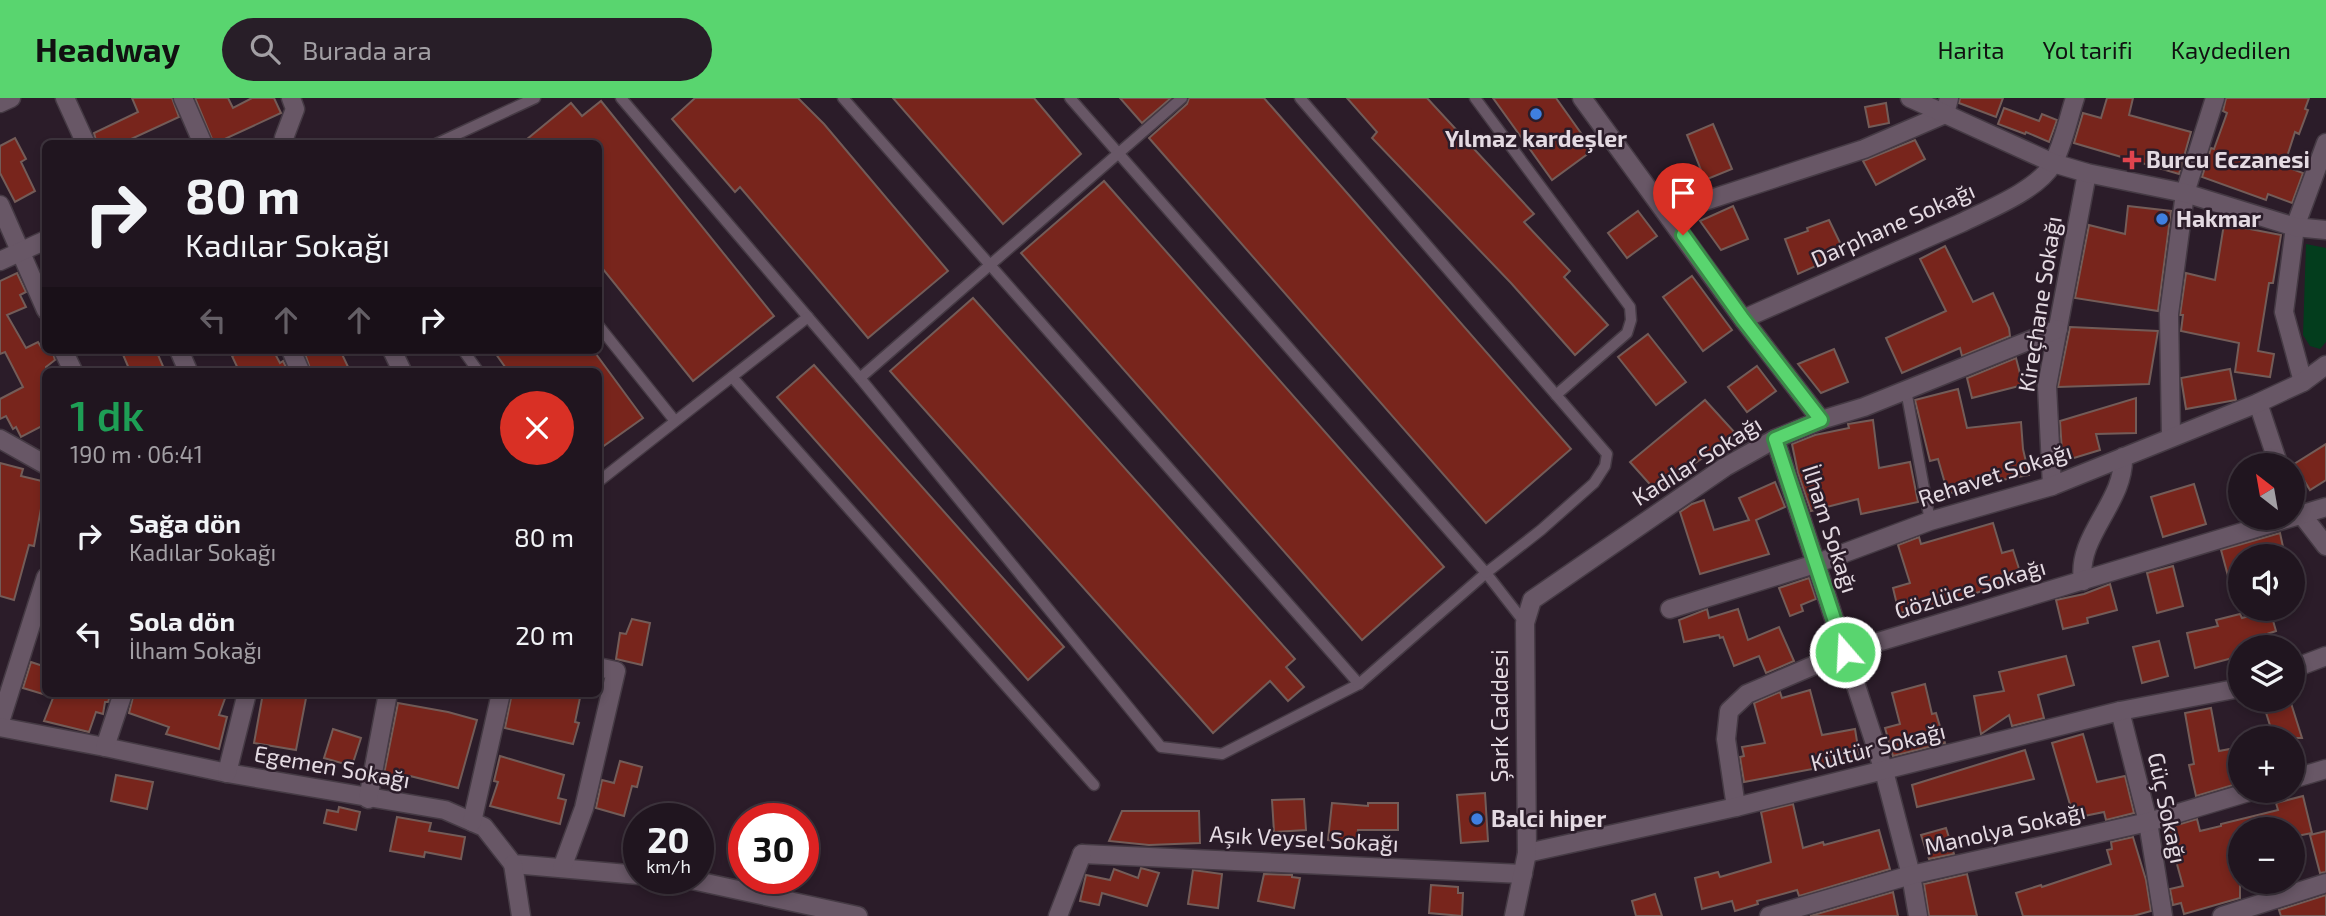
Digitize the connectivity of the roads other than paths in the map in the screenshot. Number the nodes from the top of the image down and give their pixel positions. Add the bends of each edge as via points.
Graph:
1 (11, 98) edge
2 (65, 98) edge
3 (183, 98) edge
4 (291, 98) edge
5 (535, 98) edge
6 (621, 98) edge
7 (843, 98) edge
8 (1069, 98) edge
9 (1182, 98) edge
10 (1300, 98) edge
11 (1475, 98) edge
12 (1910, 98) edge
13 (2075, 98) edge
14 (2216, 98) edge
15 (1586, 99) edge
16 (0, 103) edge
17 (1947, 106) edge
18 (84, 140) edge
19 (201, 140) edge
20 (282, 140) edge
21 (452, 140) edge
22 (2326, 143) edge
23 (1119, 153) junction
24 (2053, 163) junction
25 (2087, 173) junction
26 (2185, 193) junction
27 (0, 205) edge
28 (1668, 214) junction
29 (2295, 227) junction
30 (2326, 230) edge
31 (42, 242) edge
32 (20, 251) junction
33 (0, 261) edge
34 (990, 266) junction
35 (42, 301) edge
36 (808, 317) junction
37 (1743, 319) junction
38 (2058, 329) junction
39 (602, 330) edge
40 (2326, 365) edge
41 (732, 377) junction
42 (860, 378) junction
43 (2303, 382) junction
44 (1906, 390) junction
45 (1556, 395) junction
46 (2258, 403) junction
47 (1821, 420) junction
48 (675, 421) junction
49 (2171, 436) junction
50 (0, 439) edge
51 (1775, 439) junction
52 (2275, 453) edge
53 (2123, 457) junction
54 (42, 464) edge
55 (602, 479) edge
56 (2052, 486) junction
57 (2326, 507) edge
58 (2305, 508) edge
59 (2305, 518) edge
60 (1930, 521) junction
61 (2235, 530) edge
62 (2326, 546) edge
63 (1815, 564) junction
64 (1486, 573) junction
65 (2083, 581) junction
66 (42, 590) edge
67 (1532, 600) joint
68 (1670, 609) dead end
69 (1525, 623) junction
70 (1845, 652) junction
71 (2326, 656) edge
72 (2305, 664) edge
73 (607, 669) edge
74 (1359, 684) junction
75 (2228, 690) edge
76 (123, 697) edge
77 (246, 697) edge
78 (387, 697) edge
79 (500, 697) edge
80 (2120, 711) junction
81 (0, 722) edge
82 (0, 727) edge
83 (105, 747) junction
84 (2326, 769) edge
85 (1884, 771) junction
86 (227, 773) junction
87 (2305, 775) edge
88 (1094, 785) dead end
89 (2228, 798) edge
90 (369, 799) junction
91 (1736, 807) junction
92 (472, 822) junction
93 (2148, 822) junction
94 (1527, 853) junction
95 (513, 863) junction
96 (562, 868) junction
97 (623, 874) edge
98 (1523, 874) junction
99 (1912, 875) junction
100 (2326, 883) edge
101 (714, 885) edge
102 (521, 916) edge
103 (858, 916) edge
104 (1058, 916) edge
105 (1514, 916) edge
106 (1769, 916) edge
107 (1918, 916) edge
108 (2163, 916) edge
109 (2222, 916) edge

1 - 16 street
2 - 18 street
3 - 19 street
4 - 20 street via 295,109
5 - 21 lane
6 - 36 lane
7 - 34 lane
8 - 23 lane
9 - 23 lane
10 - 45 lane
11 - 45 lane via 1630,307 1627,333
12 - 17 street
13 - 24 street
14 - 26 street
15 - 28 street
17 - 24 street
17 - 28 street via 1864,149
22 - 29 street
23 - 34 lane
23 - 64 lane
24 - 25 street
24 - 37 street, Darphane Sokağı via 2033,183 1992,208
25 - 26 street
25 - 38 street, Kireçhane Sokağı
26 - 29 street
26 - 49 street via 2169,314
27 - 32 street
28 - 37 street
29 - 30 street
29 - 43 street via 2284,312
31 - 32 street
32 - 33 street
32 - 35 street
34 - 42 lane
34 - 74 lane
36 - 41 lane
36 - 42 lane
37 - 47 street
38 - 44 street, Kadılar Sokağı
38 - 56 street, Kireçhane Sokağı via 2047,386
39 - 48 lane
40 - 43 street, Rehavet Sokağı
41 - 48 lane
41 - 88 lane
42 - 74 lane via 1161,747 1222,754
43 - 46 street, Rehavet Sokağı
44 - 47 street, Kadılar Sokağı
44 - 60 lane
45 - 64 lane via 1607,454 1605,466 1594,483
46 - 49 street, Rehavet Sokağı
46 - 52 street
47 - 51 street, Kadılar Sokağı
48 - 55 lane
49 - 53 street, Rehavet Sokağı
50 - 54 street
51 - 63 street, İlham Sokağı
51 - 67 street, Kadılar Sokağı via 1725,467
53 - 56 street, Rehavet Sokağı
53 - 65 street via 2121,478 2084,554
56 - 60 street, Rehavet Sokağı
57 - 58 street, Gözlüce Sokağı
59 - 62 street
60 - 63 street, Rehavet Sokağı
61 - 65 street, Gözlüce Sokağı
63 - 68 street, Rehavet Sokağı
63 - 70 street, İlham Sokağı
64 - 69 lane
64 - 74 lane
65 - 70 street, Gözlüce Sokağı
66 - 81 street
67 - 69 street, Şark Caddesi
69 - 94 street, Şark Caddesi
70 - 85 street, İlham Sokağı
70 - 91 street, Gözlüce Sokağı via 1747,694 1729,711 1726,739
71 - 72 street
73 - 96 street via 584,808
75 - 80 street, Kültür Sokağı
76 - 83 street
77 - 86 street
78 - 90 street
79 - 92 street
80 - 85 street, Kültür Sokağı
80 - 93 street, Güç Sokağı
82 - 83 street, Egemen Sokağı
83 - 86 street, Egemen Sokağı
84 - 87 street
85 - 91 street, Kültür Sokağı
85 - 99 street, İlham Sokağı
86 - 90 street, Egemen Sokağı
89 - 93 street, Manolya Sokağı
90 - 92 street, Egemen Sokağı via 445,810
91 - 94 street, Kültür Sokağı
92 - 95 street, Egemen Sokağı via 484,827
93 - 99 street, Manolya Sokağı
93 - 108 street, Güç Sokağı
94 - 98 street, Şark Caddesi
95 - 96 street
95 - 102 street
96 - 97 street
98 - 104 street, Aşık Veysel Sokağı via 1082,854
98 - 105 street, Şark Caddesi
99 - 106 street, Manolya Sokağı
99 - 107 street, İlham Sokağı
100 - 109 street
101 - 103 street

